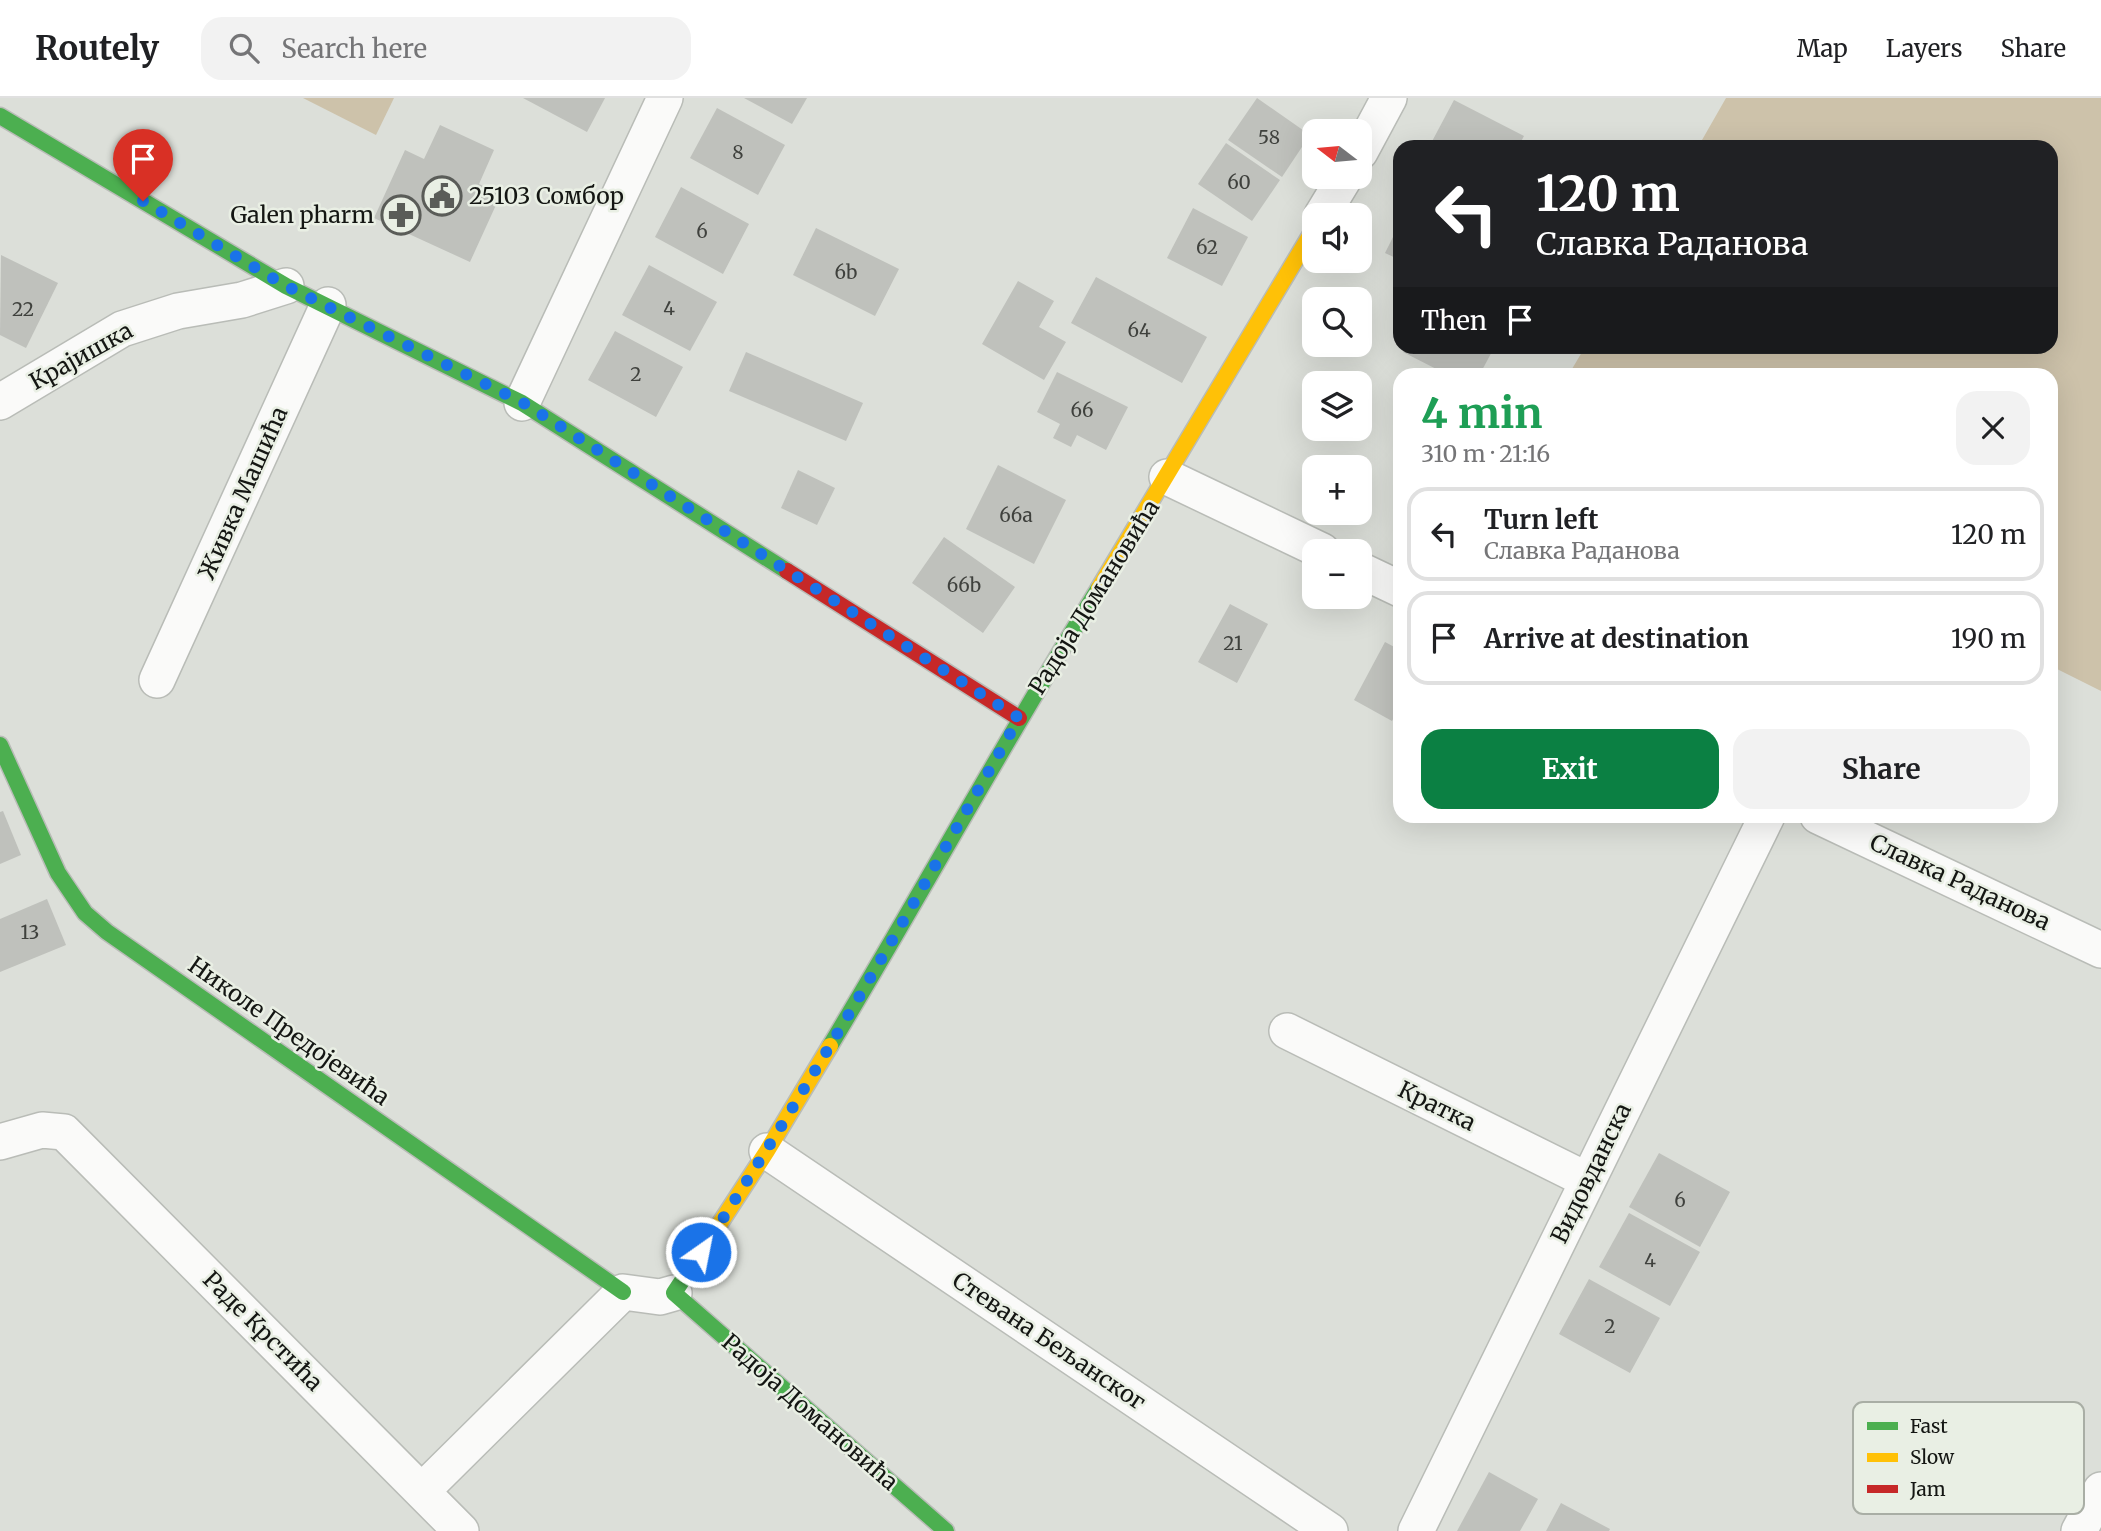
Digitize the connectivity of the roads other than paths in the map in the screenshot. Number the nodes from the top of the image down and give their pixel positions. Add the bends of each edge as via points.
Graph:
1 (665, 98) edge
2 (1389, 98) edge
3 (0, 116) edge
4 (1372, 130) edge
5 (1302, 249) edge
6 (286, 286) junction
7 (328, 305) junction
8 (0, 402) edge
9 (522, 402) junction
10 (1167, 477) junction
11 (1302, 541) edge
12 (1372, 576) edge
13 (1393, 586) edge
14 (158, 680) dead end
15 (1019, 718) junction
16 (0, 745) edge
17 (1765, 823) edge
18 (1833, 823) edge
19 (2101, 950) edge
20 (1287, 1031) dead end
21 (0, 1142) edge
22 (767, 1151) junction
23 (1587, 1180) junction
24 (623, 1292) junction
25 (674, 1293) junction
26 (422, 1490) junction
27 (2101, 1490) edge
28 (461, 1531) edge
29 (946, 1531) edge
30 (1330, 1531) edge
31 (1416, 1531) edge
32 (2079, 1531) edge

1 - 9 street
2 - 4 street
3 - 6 street
5 - 10 street, Радоја Домановића
6 - 7 street
6 - 8 street, Крајишка via 122,329
7 - 9 street
7 - 14 street, Живка Машића
9 - 15 street
10 - 11 street
10 - 15 street, Радоја Домановића
12 - 13 street
15 - 22 street, Радоја Домановића
16 - 24 street, Николе Предојевића via 58,873 85,913
17 - 23 street, Видовданска
18 - 19 street, Славка Раданова
20 - 23 street, Кратка
21 - 26 street, Раде Крстића via 43,1130 64,1132
22 - 25 street, Радоја Домановића
22 - 30 street, Стевана Бељанског
23 - 31 street, Видовданска
24 - 25 street via 660,1297
24 - 26 street
25 - 29 street, Радоја Домановића
26 - 28 street, Раде Крстића
27 - 32 street

